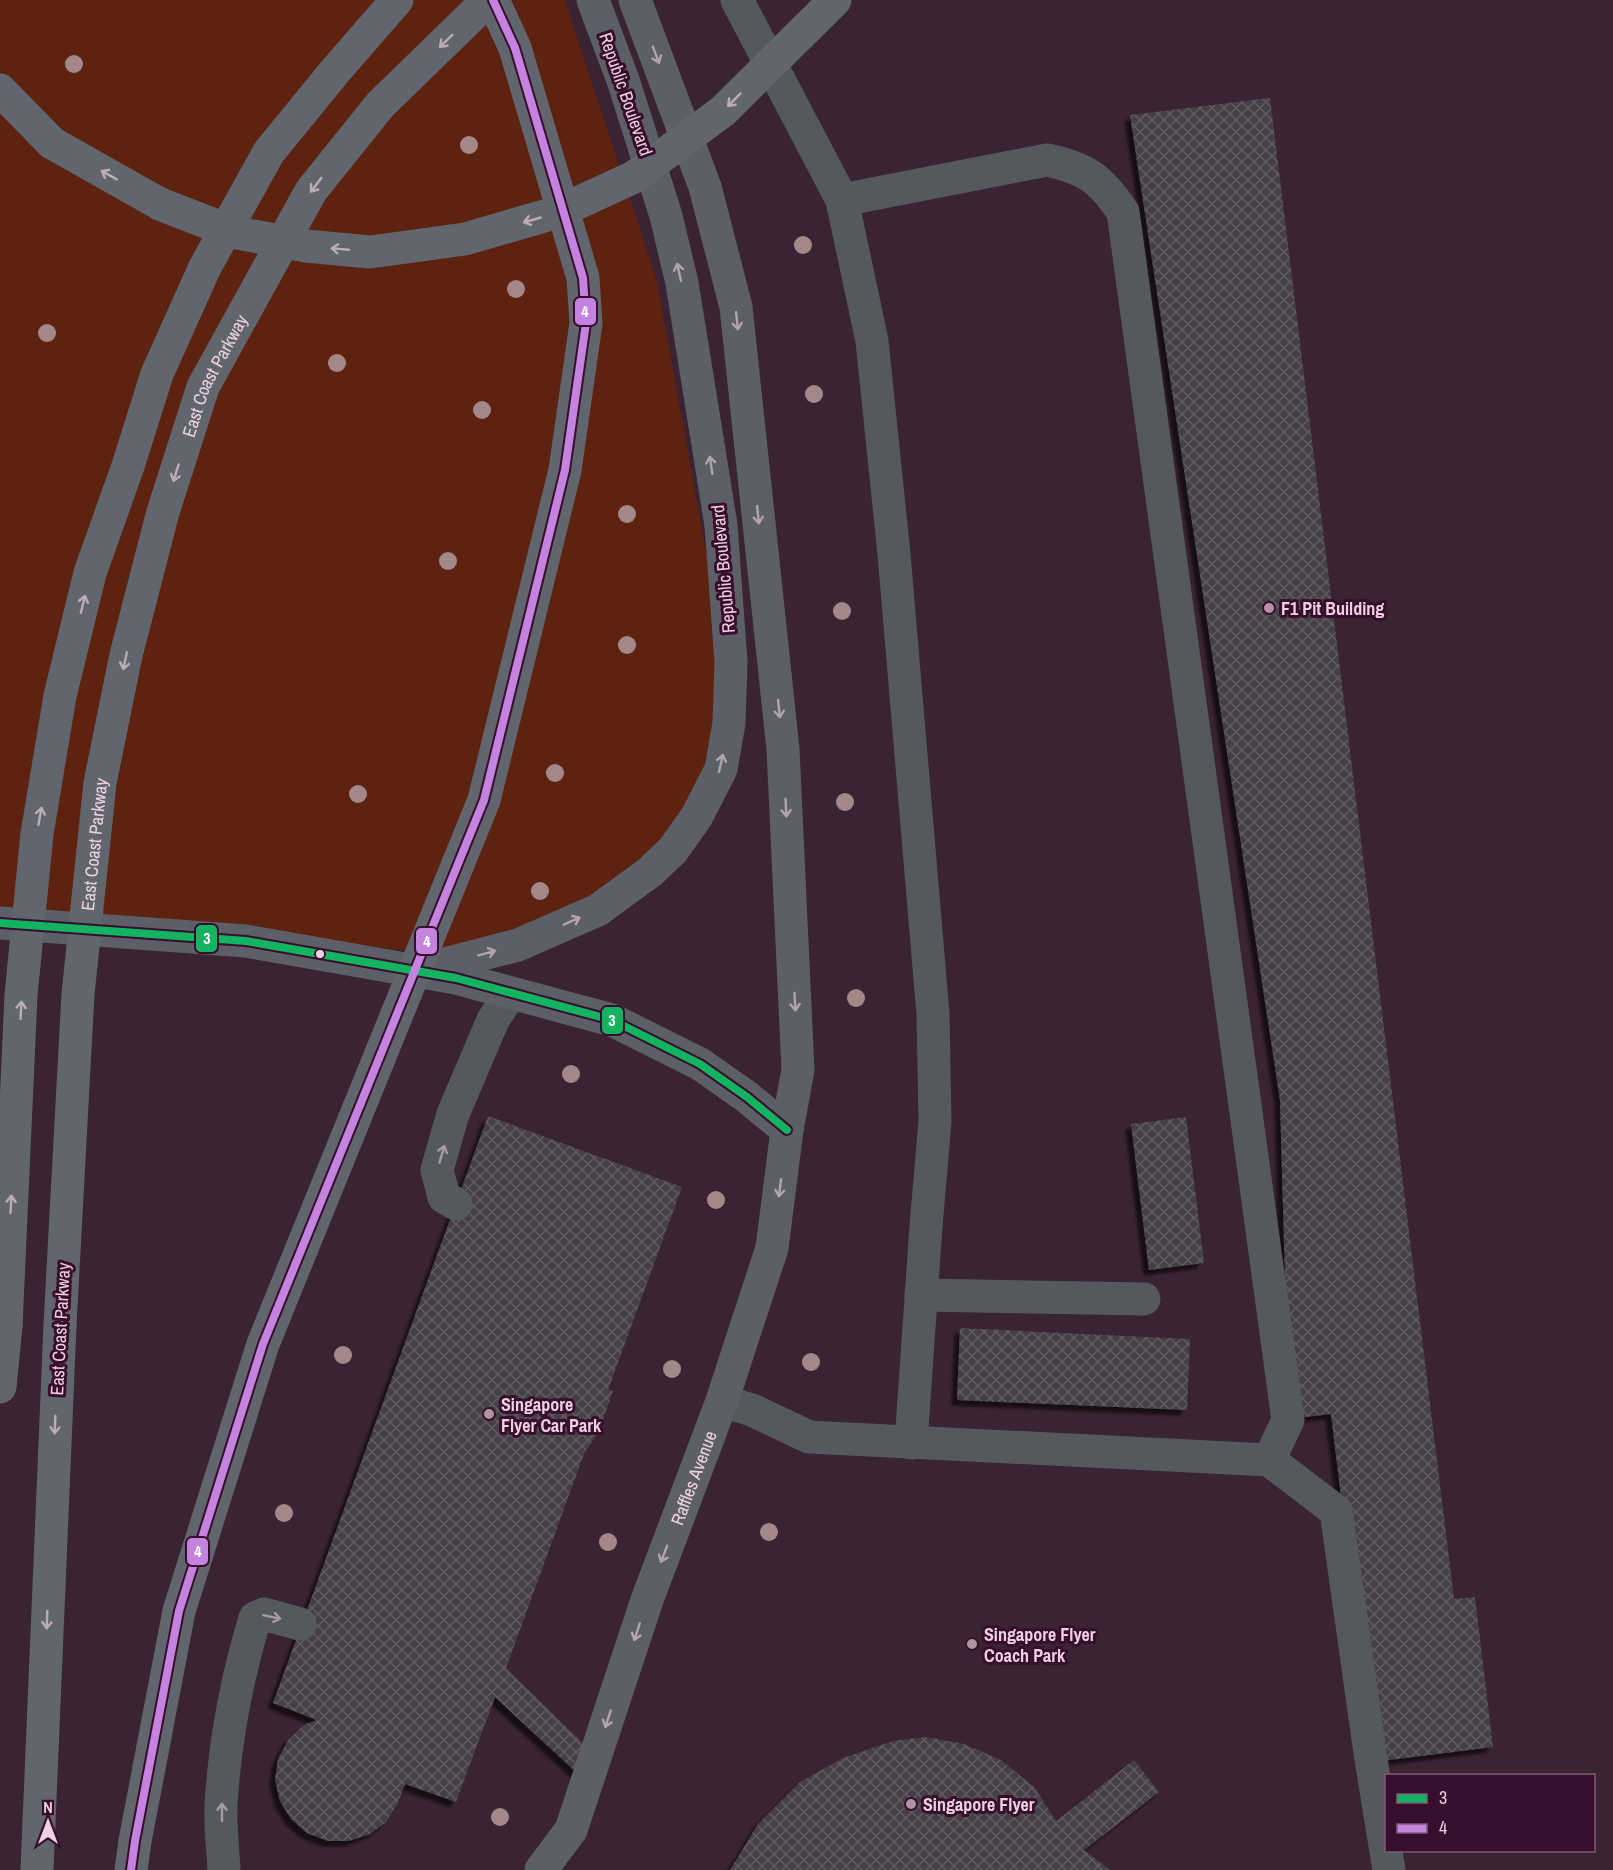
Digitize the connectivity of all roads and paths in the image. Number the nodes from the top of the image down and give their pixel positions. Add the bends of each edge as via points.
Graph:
1 (397, 0) edge
2 (488, 0) edge
3 (493, 0) edge
4 (593, 0) edge
5 (635, 0) edge
6 (737, 0) edge
7 (835, 0) edge
8 (0, 90) edge
9 (842, 200) junction
10 (0, 923) edge
11 (414, 972) junction
12 (510, 994) junction
13 (787, 1130) junction
14 (456, 1204) dead end
15 (921, 1295) junction
16 (1144, 1299) dead end
17 (0, 1387) edge
18 (722, 1401) junction
19 (911, 1443) junction
20 (1269, 1460) junction
21 (300, 1624) dead end
22 (1385, 1845) edge
23 (1386, 1852) edge
24 (37, 1870) edge
25 (131, 1870) edge
26 (224, 1870) edge
27 (541, 1870) edge
28 (1389, 1870) edge

17 -> 1 highway, bridge via 21,995 37,834 60,696 90,573 157,374 205,267 269,152
2 -> 24 highway, East Coast Parkway, bridge via 380,105 311,190 203,387 126,655 100,783 78,994
3 - 25 highway, bridge via 515,48 583,278 586,323 565,470 484,800 263,1344 183,1600
11 -> 4 main road, Republic Boulevard via 518,945 598,910 673,850 698,816 721,769 729,723 731,662 721,525 684,294 666,216
5 -> 13 main road, Raffles Avenue via 705,187 736,307 783,749 798,1070
6 - 9 lane
7 -> 8 highway, bridge via 723,111 634,177 558,212 465,239 370,252 306,246 232,232 160,204 52,143
9 - 15 lane via 872,341 933,1014 935,1122
9 - 20 lane via 1047,160 1092,176 1110,192 1123,212 1288,1420
10 - 11 main road via 246,941
11 - 12 main road via 456,978
12 - 13 main road via 612,1020 700,1064
14 -> 12 lane via 444,1197 438,1170 453,1114 493,1020
13 -> 18 main road, Raffles Avenue via 772,1248
15 - 16 lane
15 - 19 lane
18 - 19 lane via 752,1410 809,1437
18 -> 27 main road, Raffles Avenue via 647,1600 571,1830
19 - 20 lane
20 - 22 lane via 1336,1511
26 -> 21 lane via 221,1807 229,1726 237,1679 255,1618 264,1614
23 - 28 lane

